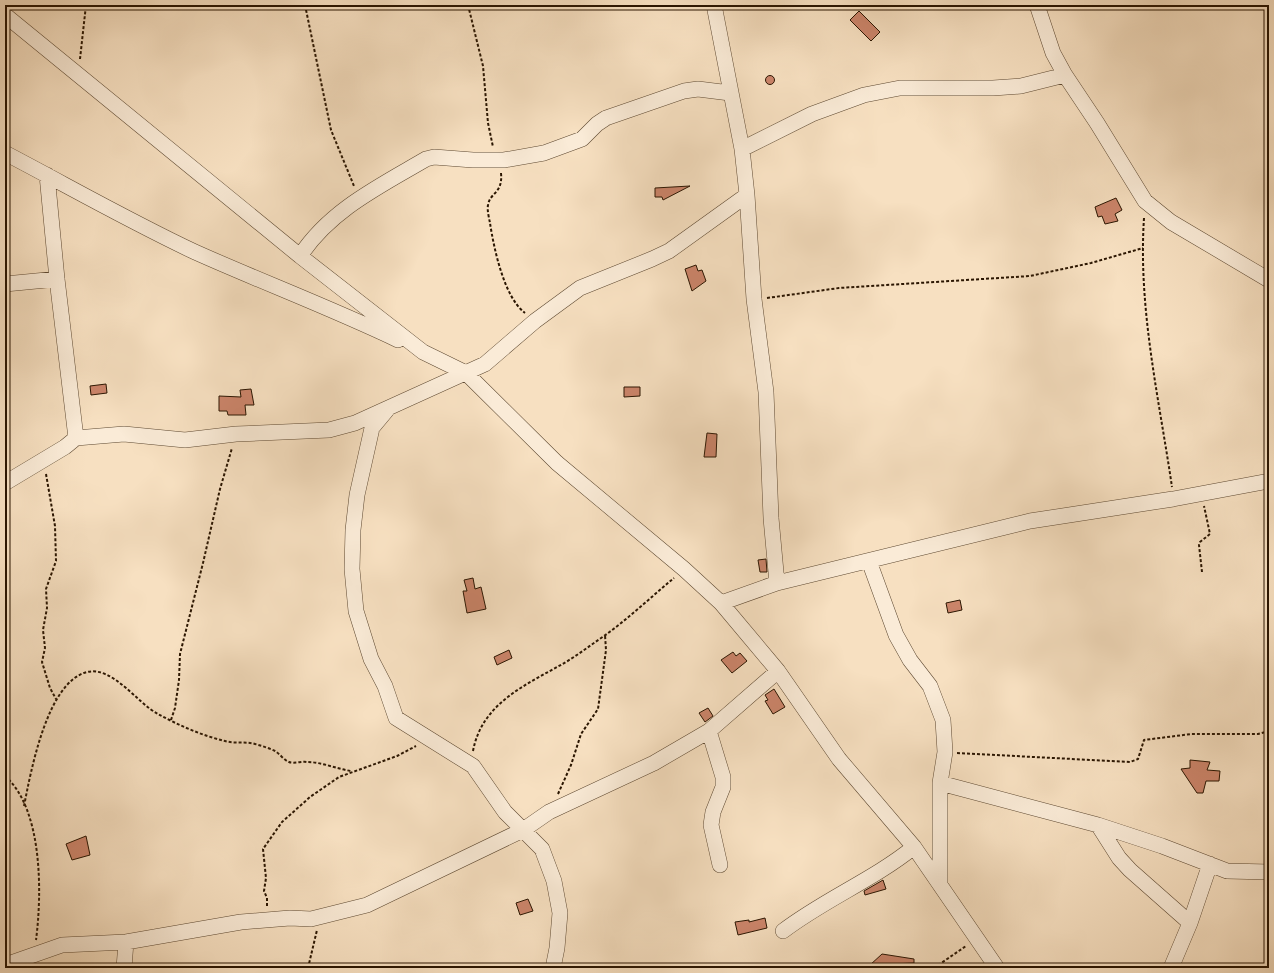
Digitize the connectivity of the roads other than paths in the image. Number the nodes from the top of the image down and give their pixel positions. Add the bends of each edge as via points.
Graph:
1 (714, 5) edge
2 (1037, 5) edge
3 (5, 15) edge
4 (1065, 76) junction
5 (730, 92) junction
6 (742, 148) junction
7 (5, 153) edge
8 (46, 175) junction
9 (747, 195) junction
10 (300, 256) junction
11 (56, 279) junction
12 (1269, 280) edge
13 (5, 284) edge
14 (423, 352) junction
15 (466, 373) junction
16 (389, 408) junction
17 (76, 438) junction
18 (1269, 482) edge
19 (5, 483) edge
20 (869, 561) junction
21 (777, 583) junction
22 (721, 603) junction
23 (778, 671) junction
24 (710, 731) junction
25 (940, 783) junction
26 (1098, 826) junction
27 (523, 830) junction
28 (914, 847) junction
29 (1210, 864) junction
30 (720, 865) dead end
31 (1269, 872) edge
32 (940, 884) junction
33 (1190, 923) junction
34 (783, 931) dead end
35 (126, 942) junction
36 (5, 965) edge
37 (124, 968) edge
38 (553, 968) edge
39 (997, 968) edge
40 (1170, 968) edge

1 - 5 street
2 - 4 street via 1053,53
3 - 10 street
4 - 6 street via 1021,86 900,88 864,95 812,114
4 - 12 street via 1145,201 1171,222
5 - 6 street
5 - 10 street via 698,89 672,94 600,121 582,139 544,153 497,160 430,157 359,199 312,238
6 - 9 street
7 - 8 street
8 - 11 street
8 - 14 street via 194,251 337,311
9 - 15 street via 652,260 580,288 535,321 485,364
9 - 21 street via 754,299 766,392 771,518
10 - 14 street
11 - 13 street
11 - 17 street
14 - 15 street
15 - 16 street via 427,388
15 - 22 street via 557,462
16 - 17 street via 329,430 236,434 185,440 124,434
16 - 27 street via 372,428 357,495 353,530 353,586 356,611 371,659 385,686 396,718 471,764 505,812
17 - 19 street
18 - 20 street via 1030,521
20 - 21 street
20 - 25 street via 896,635 936,698 943,720 945,752
21 - 22 street
22 - 23 street
23 - 24 street
23 - 28 street via 839,759
24 - 27 street via 654,763 549,812
24 - 30 street via 723,777 723,787 713,812 711,825
25 - 26 street
25 - 32 street
26 - 29 street
26 - 33 street via 1130,870
27 - 35 street via 367,905 311,919 241,922
27 - 38 street via 542,850 554,881 560,913
28 - 32 street
28 - 34 street via 893,864 852,889 828,900
29 - 31 street via 1227,871
29 - 33 street
32 - 39 street
33 - 40 street
35 - 36 street via 62,946
35 - 37 street

